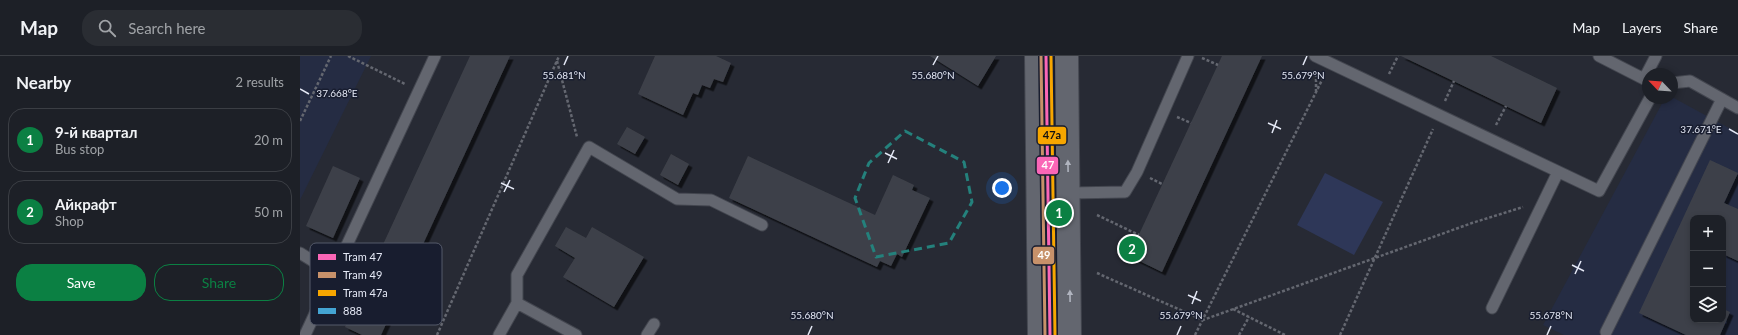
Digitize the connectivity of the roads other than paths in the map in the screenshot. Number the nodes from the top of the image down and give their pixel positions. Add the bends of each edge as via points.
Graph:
1 (436, 56) edge
2 (1036, 56) edge
3 (1052, 56) edge
4 (1067, 56) edge
5 (1188, 56) edge
6 (1315, 56) edge
7 (1598, 56) edge
8 (1656, 56) edge
9 (1651, 68) edge
10 (1642, 78) edge
11 (1678, 82) edge
12 (1722, 99) junction
13 (1647, 104) edge
14 (1738, 108) edge
15 (1558, 172) junction
16 (1068, 193) junction
17 (762, 225) dead end
18 (348, 243) edge
19 (300, 253) edge
20 (310, 259) edge
21 (517, 303) junction
22 (1492, 308) dead end
23 (654, 324) dead end
24 (311, 325) edge
25 (1606, 332) dead end
26 (306, 335) edge
27 (499, 335) edge
28 (576, 335) edge
29 (648, 335) edge
30 (1040, 335) edge
31 (1055, 335) edge
32 (1070, 335) edge

1 - 18 lane
2 - 30 street
3 - 31 lane
16 -> 4 street
5 - 16 lane via 1137,172 1125,192
6 - 15 lane
7 - 10 lane
8 - 9 lane
11 - 12 lane via 1690,81
12 - 14 lane
12 - 25 lane
13 - 15 lane via 1599,191
15 - 22 lane
32 -> 16 street
17 - 21 lane via 711,200 676,199 589,147 518,275
19 - 20 lane
21 - 27 lane
21 - 28 lane
23 - 29 lane
24 - 26 lane

